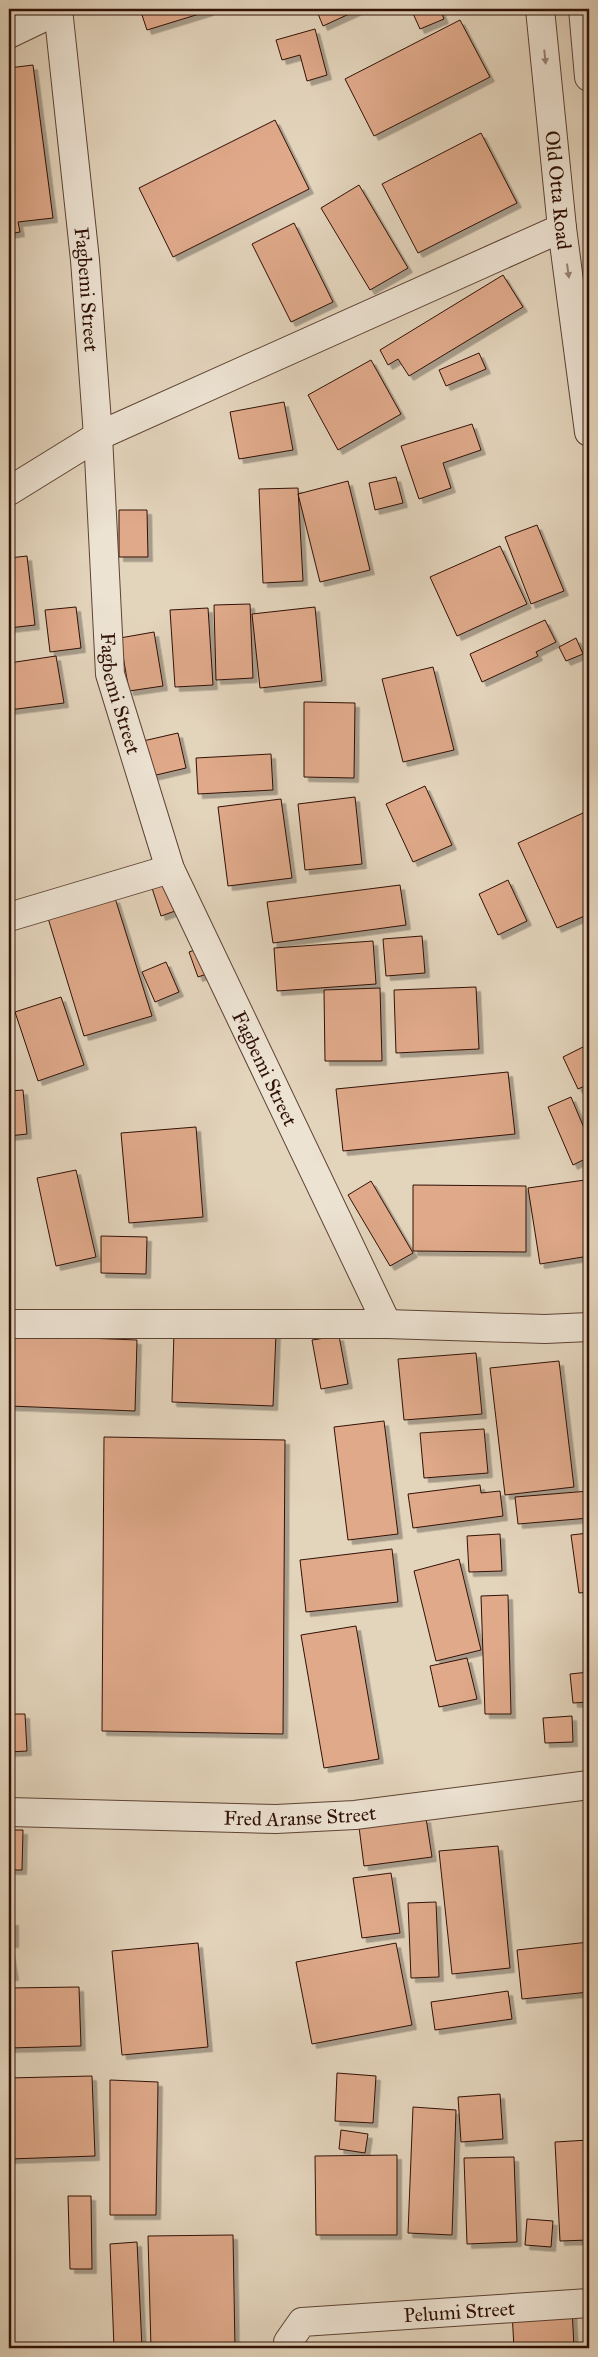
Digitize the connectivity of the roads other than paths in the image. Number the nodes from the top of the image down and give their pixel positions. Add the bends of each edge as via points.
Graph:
1 (540, 9) edge
2 (583, 9) edge
3 (59, 10) edge
4 (9, 34) edge
5 (589, 77) edge
6 (562, 228) junction
7 (589, 432) edge
8 (98, 436) junction
9 (9, 491) edge
10 (170, 869) junction
11 (9, 917) edge
12 (9, 1324) edge
13 (387, 1324) junction
14 (589, 1327) edge
15 (589, 1785) edge
16 (9, 1812) edge
17 (589, 2304) edge
18 (288, 2348) edge

1 -> 6 street, Old Otta Road
2 - 5 street
3 - 4 street
3 - 8 street, Fagbemi Street via 85,260
6 -> 7 street, Old Otta Road
6 - 8 street
8 - 9 street
8 - 10 street, Fagbemi Street via 110,674
10 - 11 street
10 - 13 street, Fagbemi Street
12 - 13 street
13 - 14 street via 545,1329
15 - 16 street, Fred Aranse Street via 355,1815 276,1819
17 - 18 street, Pelumi Street via 302,2322 288,2342

